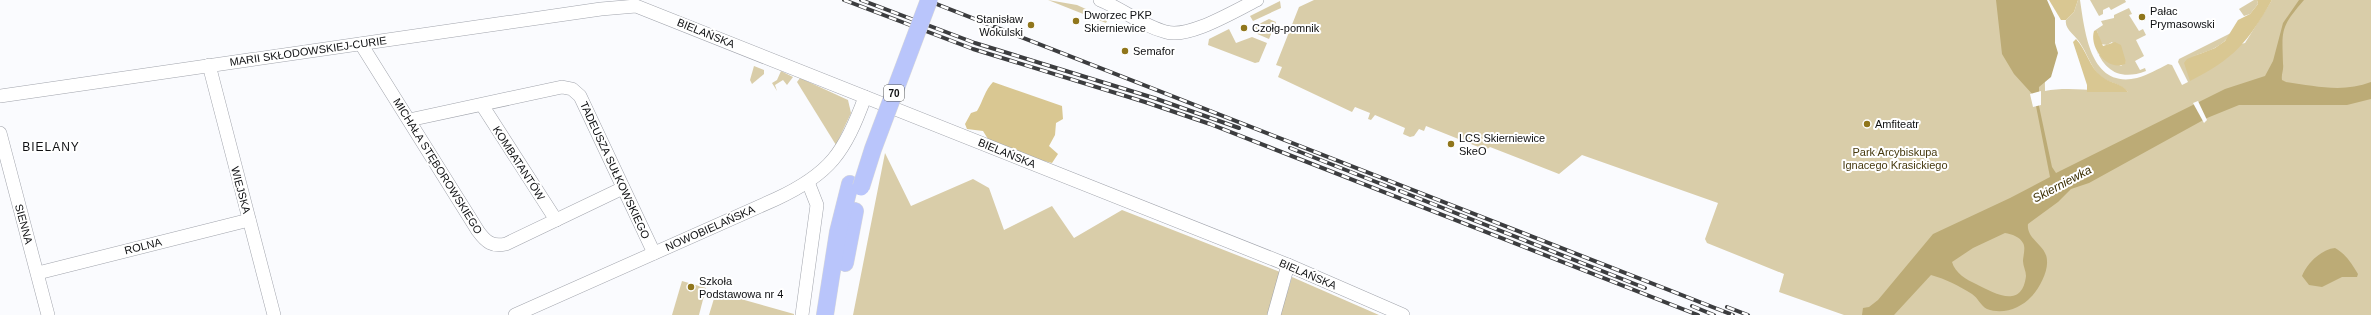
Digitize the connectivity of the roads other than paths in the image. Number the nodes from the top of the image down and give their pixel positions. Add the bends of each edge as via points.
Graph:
1 (917, 0) edge
2 (929, 0) edge
3 (1100, 0) edge
4 (1257, 0) edge
5 (614, 3) edge
6 (361, 44) junction
7 (209, 66) junction
8 (0, 96) edge
9 (866, 97) junction
10 (482, 105) junction
11 (409, 120) junction
12 (0, 133) edge
13 (808, 182) junction
14 (855, 186) junction
15 (623, 188) junction
16 (249, 220) junction
17 (556, 220) junction
18 (654, 253) junction
19 (1288, 265) junction
20 (38, 273) junction
21 (48, 315) edge
22 (274, 315) edge
23 (515, 315) edge
24 (802, 315) edge
25 (826, 315) edge
26 (837, 315) edge
27 (1274, 315) edge
28 (1403, 315) edge

1 - 14 main road, 70 via 862,145
2 - 14 main road, 70, bridge via 873,149
3 - 4 street via 1161,31 1177,34
5 - 6 street, MARII SKŁODOWSKIEJ-CURIE
5 - 9 street, BIELAŃSKA via 641,7
6 - 7 street, MARII SKŁODOWSKIEJ-CURIE
6 - 11 street, MICHAŁA STĘBOROWSKIEGO
7 - 8 street, MARII SKŁODOWSKIEJ-CURIE
7 - 16 street, WIEJSKA
9 - 13 street, NOWOBIELAŃSKA via 842,149
9 - 19 street, BIELAŃSKA
10 - 11 street, TADEUSZA SUŁKOWSKIEGO
10 - 15 street, TADEUSZA SUŁKOWSKIEGO via 562,88 572,89 580,96
10 - 17 street, KOMBATANTÓW
11 - 17 street, MICHAŁA STĘBOROWSKIEGO via 478,231 488,242 496,246 506,244
12 - 20 street, SIENNA
13 - 18 street, NOWOBIELAŃSKA via 776,199
13 - 24 street via 817,205
14 - 25 main road, 70 via 838,232
14 - 26 main road, 70
15 - 17 street, MICHAŁA STĘBOROWSKIEGO
15 - 18 street, TADEUSZA SUŁKOWSKIEGO
16 - 20 street, ROLNA
16 - 22 street, WIEJSKA
18 - 23 street, NOWOBIELAŃSKA
19 - 27 street
19 - 28 street, BIELAŃSKA
20 - 21 street, SIENNA

